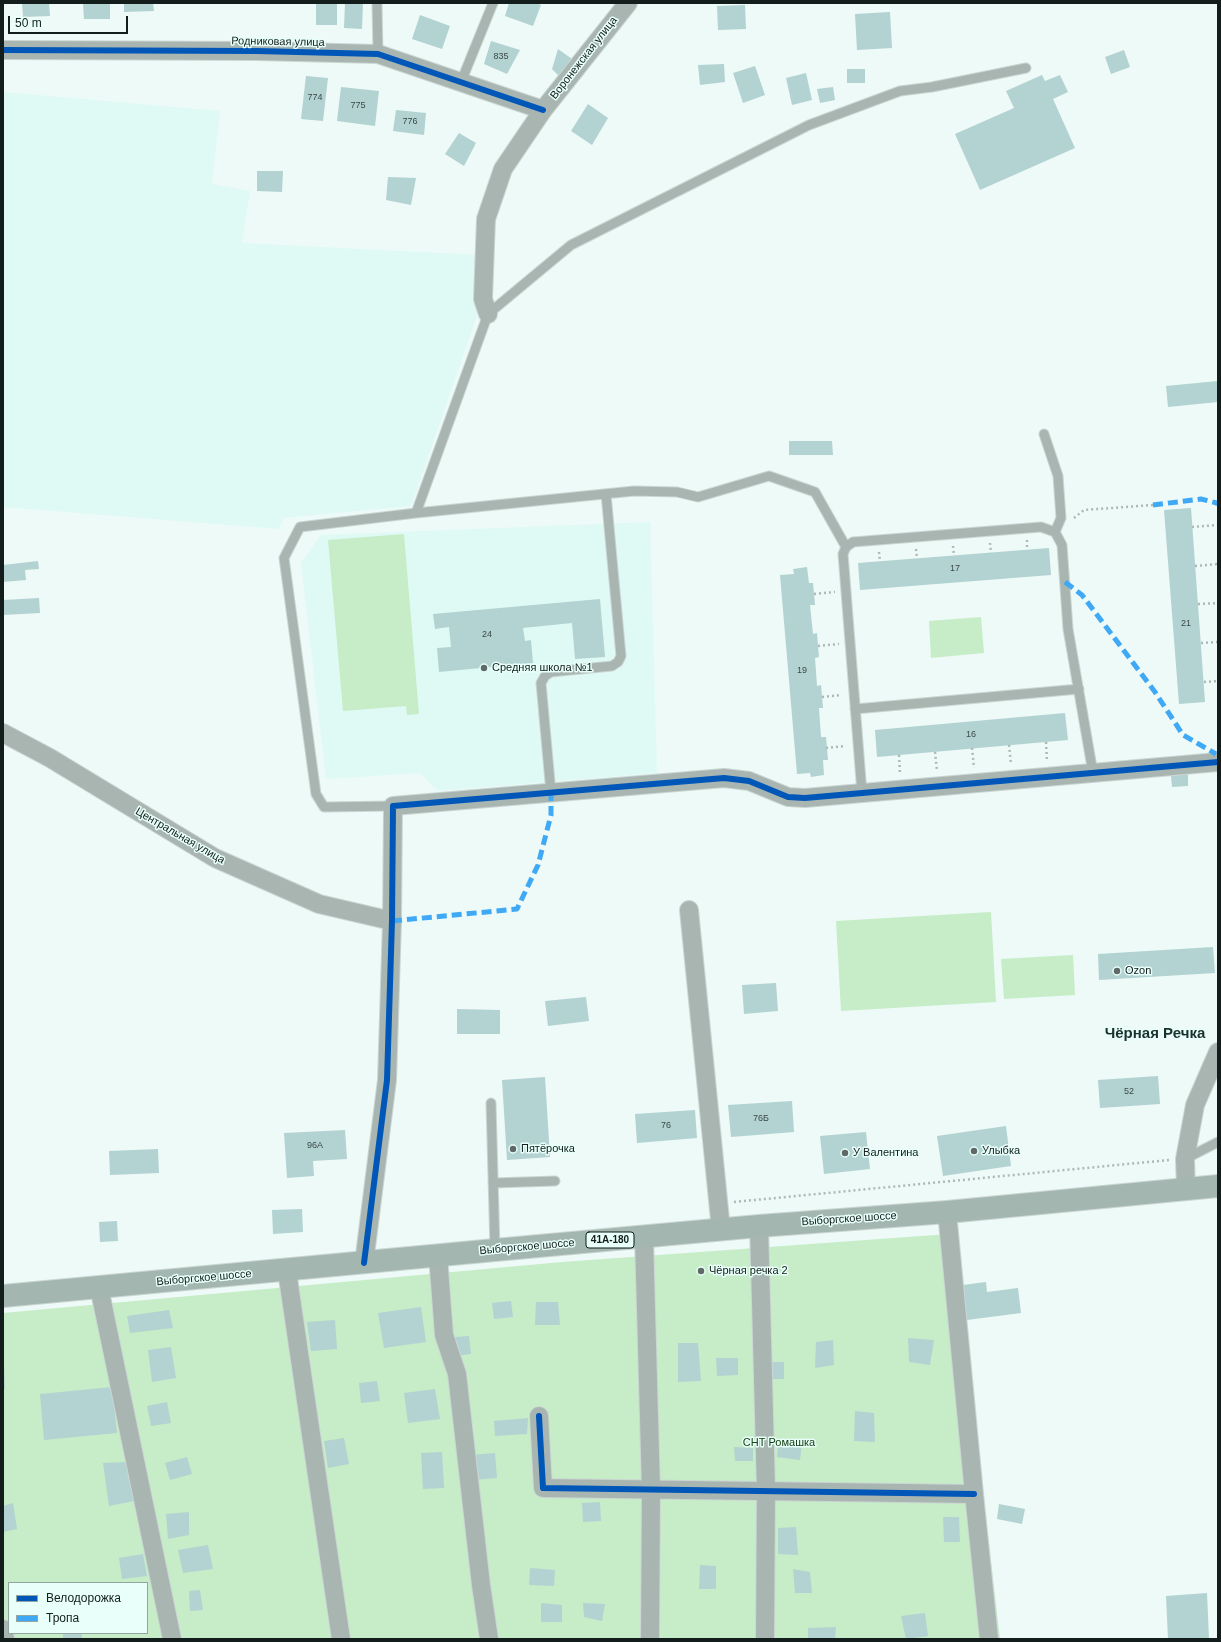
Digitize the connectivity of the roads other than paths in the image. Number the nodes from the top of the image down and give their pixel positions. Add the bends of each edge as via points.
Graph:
1 (377, 3) edge
2 (493, 3) edge
3 (628, 3) edge
4 (3, 50) edge
5 (378, 54) junction
6 (1026, 68) dead end
7 (461, 82) junction
8 (543, 110) junction
9 (488, 314) junction
10 (1044, 434) dead end
11 (606, 494) junction
12 (416, 512) junction
13 (1055, 532) junction
14 (846, 547) junction
15 (1078, 689) junction
16 (856, 709) junction
17 (3, 732) edge
18 (1218, 762) edge
19 (1093, 773) junction
20 (551, 793) junction
21 (862, 793) junction
22 (393, 806) junction
23 (689, 910) dead end
24 (392, 921) junction
25 (1218, 1052) edge
26 (492, 1103) dead end
27 (1218, 1142) edge
28 (1185, 1159) junction
29 (555, 1181) dead end
30 (493, 1182) junction
31 (1218, 1186) edge
32 (1186, 1188) junction
33 (947, 1212) junction
34 (759, 1226) junction
35 (721, 1230) junction
36 (644, 1237) junction
37 (494, 1250) junction
38 (438, 1256) junction
39 (364, 1263) junction
40 (287, 1271) junction
41 (99, 1287) junction
42 (3, 1296) edge
43 (539, 1416) dead end
44 (651, 1490) junction
45 (766, 1490) junction
46 (974, 1494) junction
47 (3, 1629) edge
48 (5, 1639) edge
49 (172, 1639) edge
50 (341, 1639) edge
51 (489, 1639) edge
52 (650, 1639) edge
53 (764, 1639) edge
54 (989, 1639) edge

1 - 5 lane
2 - 7 lane
3 - 8 street, Воронежская улица
4 - 5 street, Родниковая улица
5 - 7 street, Родниковая улица
6 - 9 lane via 900,91 809,125 571,245
7 - 8 street, Родниковая улица
8 - 9 street, Воронежская улица via 503,169 486,219 483,300
9 - 12 lane
10 - 13 lane via 1058,476 1061,518
11 - 12 lane
11 - 14 lane via 634,491 677,492 698,497 769,476 815,492
11 - 20 lane via 621,656 612,666 551,672 541,683
12 - 22 lane via 300,527 284,558 316,794 324,808
13 - 14 lane via 1041,527 853,542
13 - 15 lane via 1062,545 1068,629
14 - 16 lane via 843,554
15 - 16 lane
15 - 19 lane
16 - 21 lane
17 - 24 street, Центральная улица via 215,858 319,904
18 - 19 street
19 - 21 street
20 - 21 street via 724,778 749,781 788,797
20 - 22 street
22 - 24 street
23 - 35 street
24 - 39 street via 387,1080
25 - 28 street via 1195,1105
26 - 30 lane
27 - 28 lane
28 - 32 street
29 - 30 lane
30 - 37 lane
31 - 32 main road, Выборгское шоссе / 41А-180
32 - 33 main road, Выборгское шоссе / 41А-180
33 - 34 main road, Выборгское шоссе / 41А-180
33 - 46 street
34 - 35 main road, Выборгское шоссе / 41А-180
34 - 45 street
35 - 36 main road, Выборгское шоссе / 41А-180
36 - 37 main road, Выборгское шоссе / 41А-180
36 - 44 street
37 - 38 main road, Выборгское шоссе / 41А-180
38 - 39 main road, Выборгское шоссе / 41А-180
38 - 51 street via 444,1335 457,1374
39 - 40 main road, Выборгское шоссе / 41А-180
40 - 41 main road, Выборгское шоссе / 41А-180
40 - 50 street
41 - 42 main road, Выборгское шоссе / 41А-180
41 - 49 street
43 - 44 street via 543,1488
44 - 45 street
44 - 52 street
45 - 46 street
45 - 53 street
46 - 54 street
47 - 48 street

